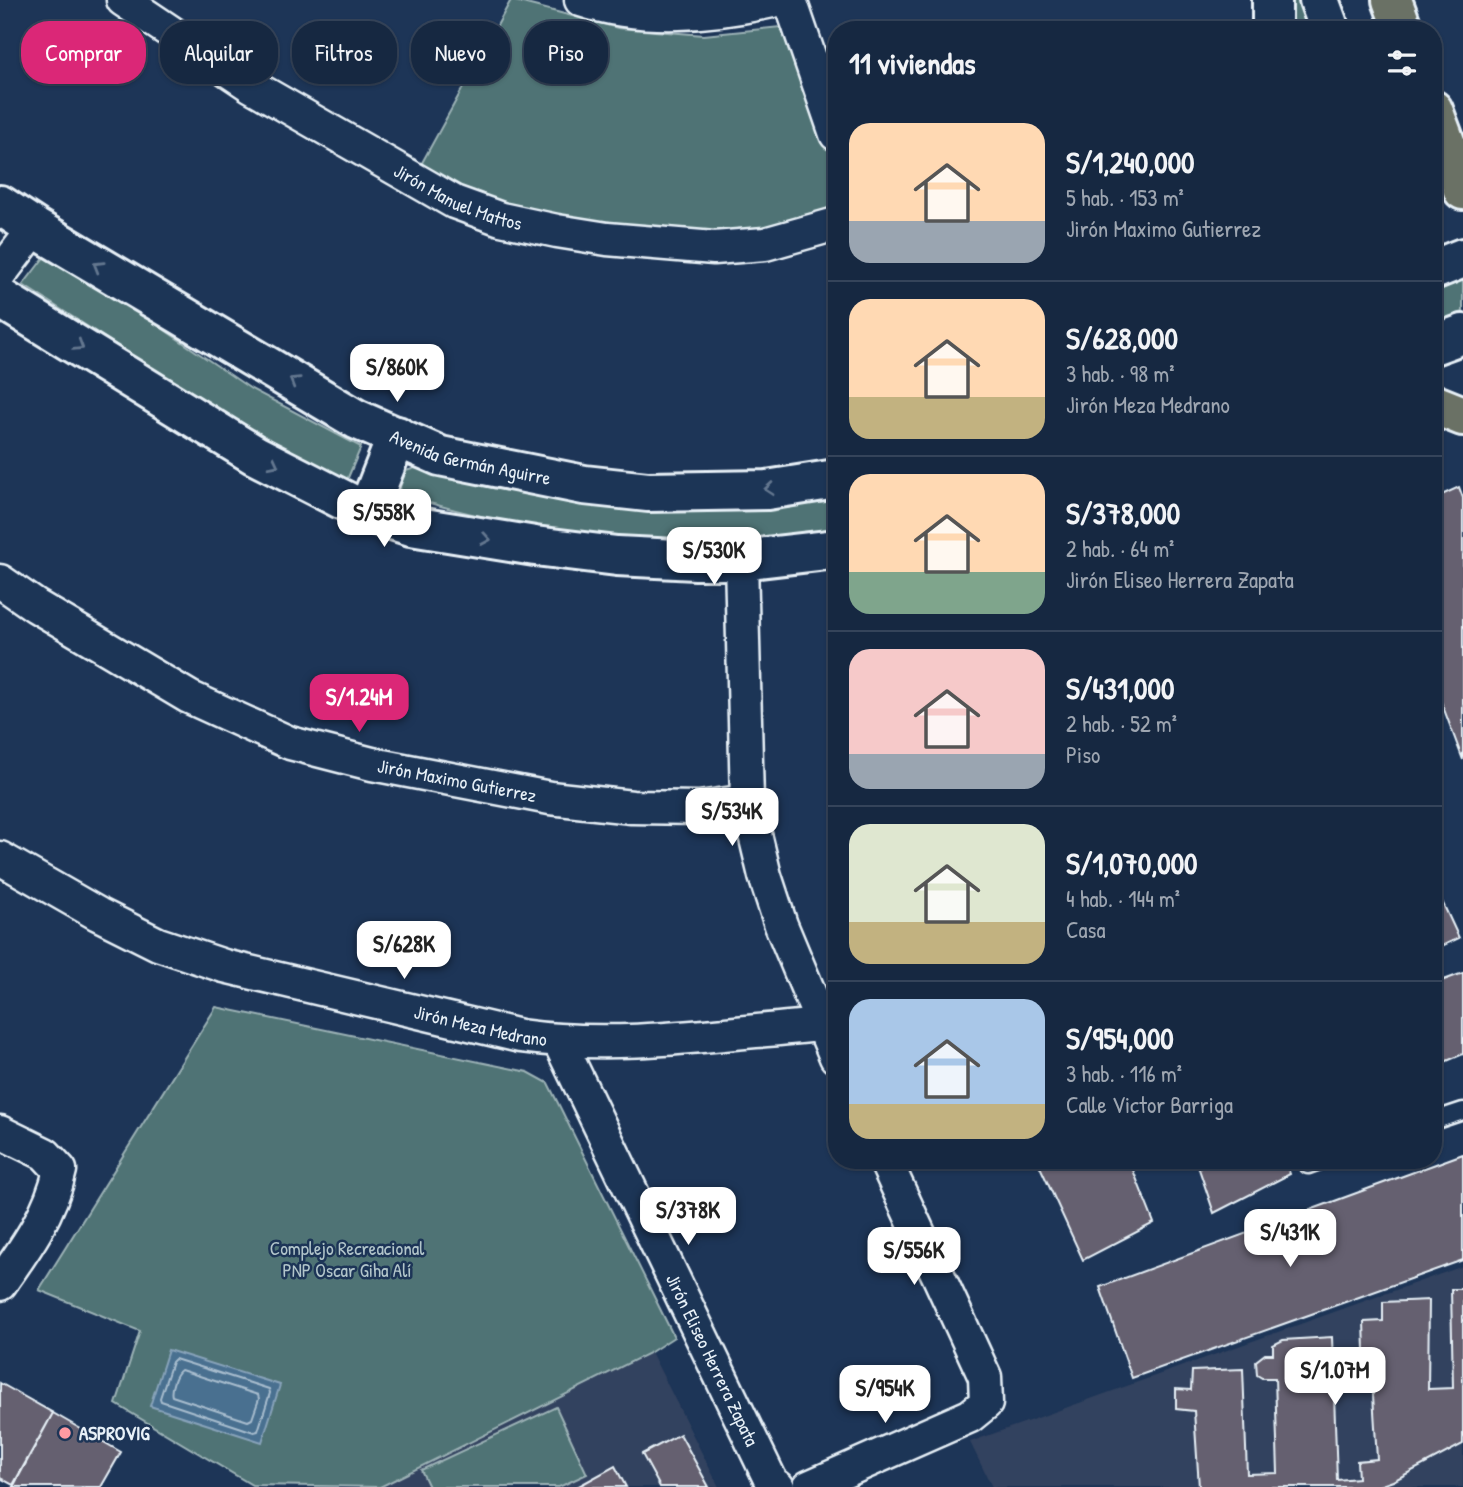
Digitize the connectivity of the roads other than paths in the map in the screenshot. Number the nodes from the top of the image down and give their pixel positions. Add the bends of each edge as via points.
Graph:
1 (124, 0) edge
2 (581, 0) edge
3 (777, 0) edge
4 (790, 0) edge
5 (1272, 0) edge
6 (1319, 0) edge
7 (1392, 0) edge
8 (1272, 21) edge
9 (1327, 21) edge
10 (1400, 21) edge
11 (828, 111) edge
12 (1442, 134) edge
13 (1463, 190) edge
14 (0, 205) edge
15 (828, 226) edge
16 (35, 228) junction
17 (1463, 258) edge
18 (1442, 266) edge
19 (0, 274) edge
20 (0, 298) edge
21 (1463, 334) edge
22 (1442, 342) edge
23 (1442, 408) edge
24 (1463, 416) edge
25 (397, 436) junction
26 (828, 480) edge
27 (368, 512) junction
28 (828, 550) edge
29 (741, 560) junction
30 (0, 581) edge
31 (747, 801) junction
32 (0, 858) edge
33 (822, 1025) junction
34 (828, 1039) edge
35 (559, 1041) junction
36 (1463, 1111) edge
37 (1442, 1118) edge
38 (0, 1132) edge
39 (889, 1169) edge
40 (0, 1284) edge
41 (778, 1487) edge
42 (809, 1487) edge

1 - 15 street, Jirón Manuel Mattos via 250,85 454,202 501,219 607,239 714,248 765,244
2 - 3 street via 685,13
4 - 11 street
5 - 8 main road
6 - 9 main road
7 - 10 main road
12 - 13 main road
14 - 16 main road, Avenida Germán Aguirre
16 - 19 street
25 -> 16 main road, Avenida Germán Aguirre via 356,419
17 - 18 main road
20 -> 27 main road via 255,455
21 - 22 main road
23 - 24 main road
26 -> 25 main road, Avenida Germán Aguirre via 767,490 648,492 584,485 440,456
25 - 27 main road
27 -> 29 main road via 411,526 493,541 617,556
28 - 29 main road
29 - 31 street
30 - 31 street, Jirón Maximo Gutierrez via 189,697 290,743 372,764 550,798 686,808
31 - 33 street via 781,925
32 - 35 street, Jirón Meza Medrano via 98,914 171,948 224,966 520,1036
33 - 34 street
33 - 35 street, Jirón Meza Medrano via 620,1041
35 - 41 street, Jirón Eliseo Herrera Zapata via 772,1483
36 - 37 lane
38 - 40 street via 45,1154 60,1171 55,1194
39 - 42 street via 985,1377 986,1403 970,1416

